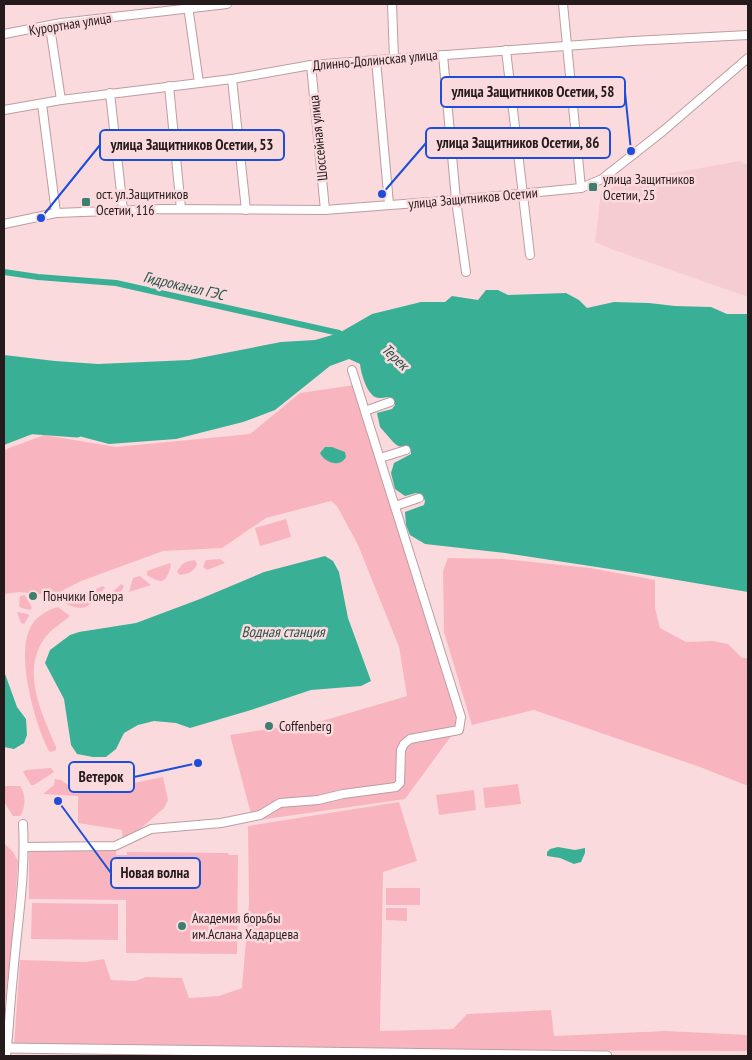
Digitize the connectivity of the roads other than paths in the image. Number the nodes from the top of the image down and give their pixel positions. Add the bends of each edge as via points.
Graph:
1 (226, 4) edge
2 (392, 4) edge
3 (563, 4) edge
4 (188, 6) edge
5 (50, 27) junction
6 (4, 34) edge
7 (748, 35) edge
8 (567, 46) junction
9 (506, 50) junction
10 (443, 55) junction
11 (748, 58) edge
12 (394, 59) junction
13 (376, 60) junction
14 (311, 65) junction
15 (232, 78) junction
16 (199, 83) junction
17 (169, 86) junction
18 (110, 93) junction
19 (61, 100) junction
20 (42, 104) junction
21 (4, 110) edge
22 (581, 188) junction
23 (523, 194) junction
24 (456, 200) junction
25 (389, 204) junction
26 (181, 209) junction
27 (123, 210) junction
28 (246, 210) junction
29 (325, 210) junction
30 (56, 213) junction
31 (4, 224) edge
32 (530, 255) dead end
33 (466, 272) dead end
34 (352, 370) dead end
35 (390, 402) dead end
36 (365, 411) junction
37 (406, 450) dead end
38 (380, 458) junction
39 (420, 498) dead end
40 (395, 506) junction
41 (23, 824) dead end
42 (24, 847) junction
43 (6, 1051) edge
44 (607, 1056) edge

1 - 4 street, Курортная улица
2 - 12 street
3 - 8 street
4 - 5 street, Курортная улица
4 - 16 street
5 - 6 street, Курортная улица
5 - 19 street
7 - 8 street, Длинно-Долинская улица
8 - 9 street, Длинно-Долинская улица
8 - 22 street
9 - 10 street, Длинно-Долинская улица
9 - 23 street
10 - 12 street, Длинно-Долинская улица
10 - 24 street
11 - 22 street, улица Защитников Осетии via 602,179
12 - 13 street, Длинно-Долинская улица
13 - 14 street, Длинно-Долинская улица
13 - 25 street
14 - 15 street, Длинно-Долинская улица
14 - 29 street, Шоссейная улица
15 - 16 street, Длинно-Долинская улица
15 - 28 street
16 - 17 street, Длинно-Долинская улица
17 - 18 street, Длинно-Долинская улица
17 - 26 street
18 - 19 street, Длинно-Долинская улица
18 - 27 street
19 - 20 street, Длинно-Долинская улица
20 - 21 street, Длинно-Долинская улица
20 - 30 street
22 - 23 street, улица Защитников Осетии
23 - 24 street, улица Защитников Осетии
23 - 32 street
24 - 25 street, улица Защитников Осетии
24 - 33 street
25 - 29 street, улица Защитников Осетии
26 - 27 street, улица Защитников Осетии
26 - 28 street, улица Защитников Осетии
27 - 30 street, улица Защитников Осетии
28 - 29 street, улица Защитников Осетии
30 - 31 street, улица Защитников Осетии
34 - 36 street
35 - 36 street
36 - 38 street
37 - 38 street
38 - 40 street
39 - 40 street
40 - 42 street via 461,718 458,730 410,739 404,744 400,750 400,783 396,787 280,803 260,815 221,823 151,829 115,846
41 - 42 street
42 - 43 street
43 - 44 main road

